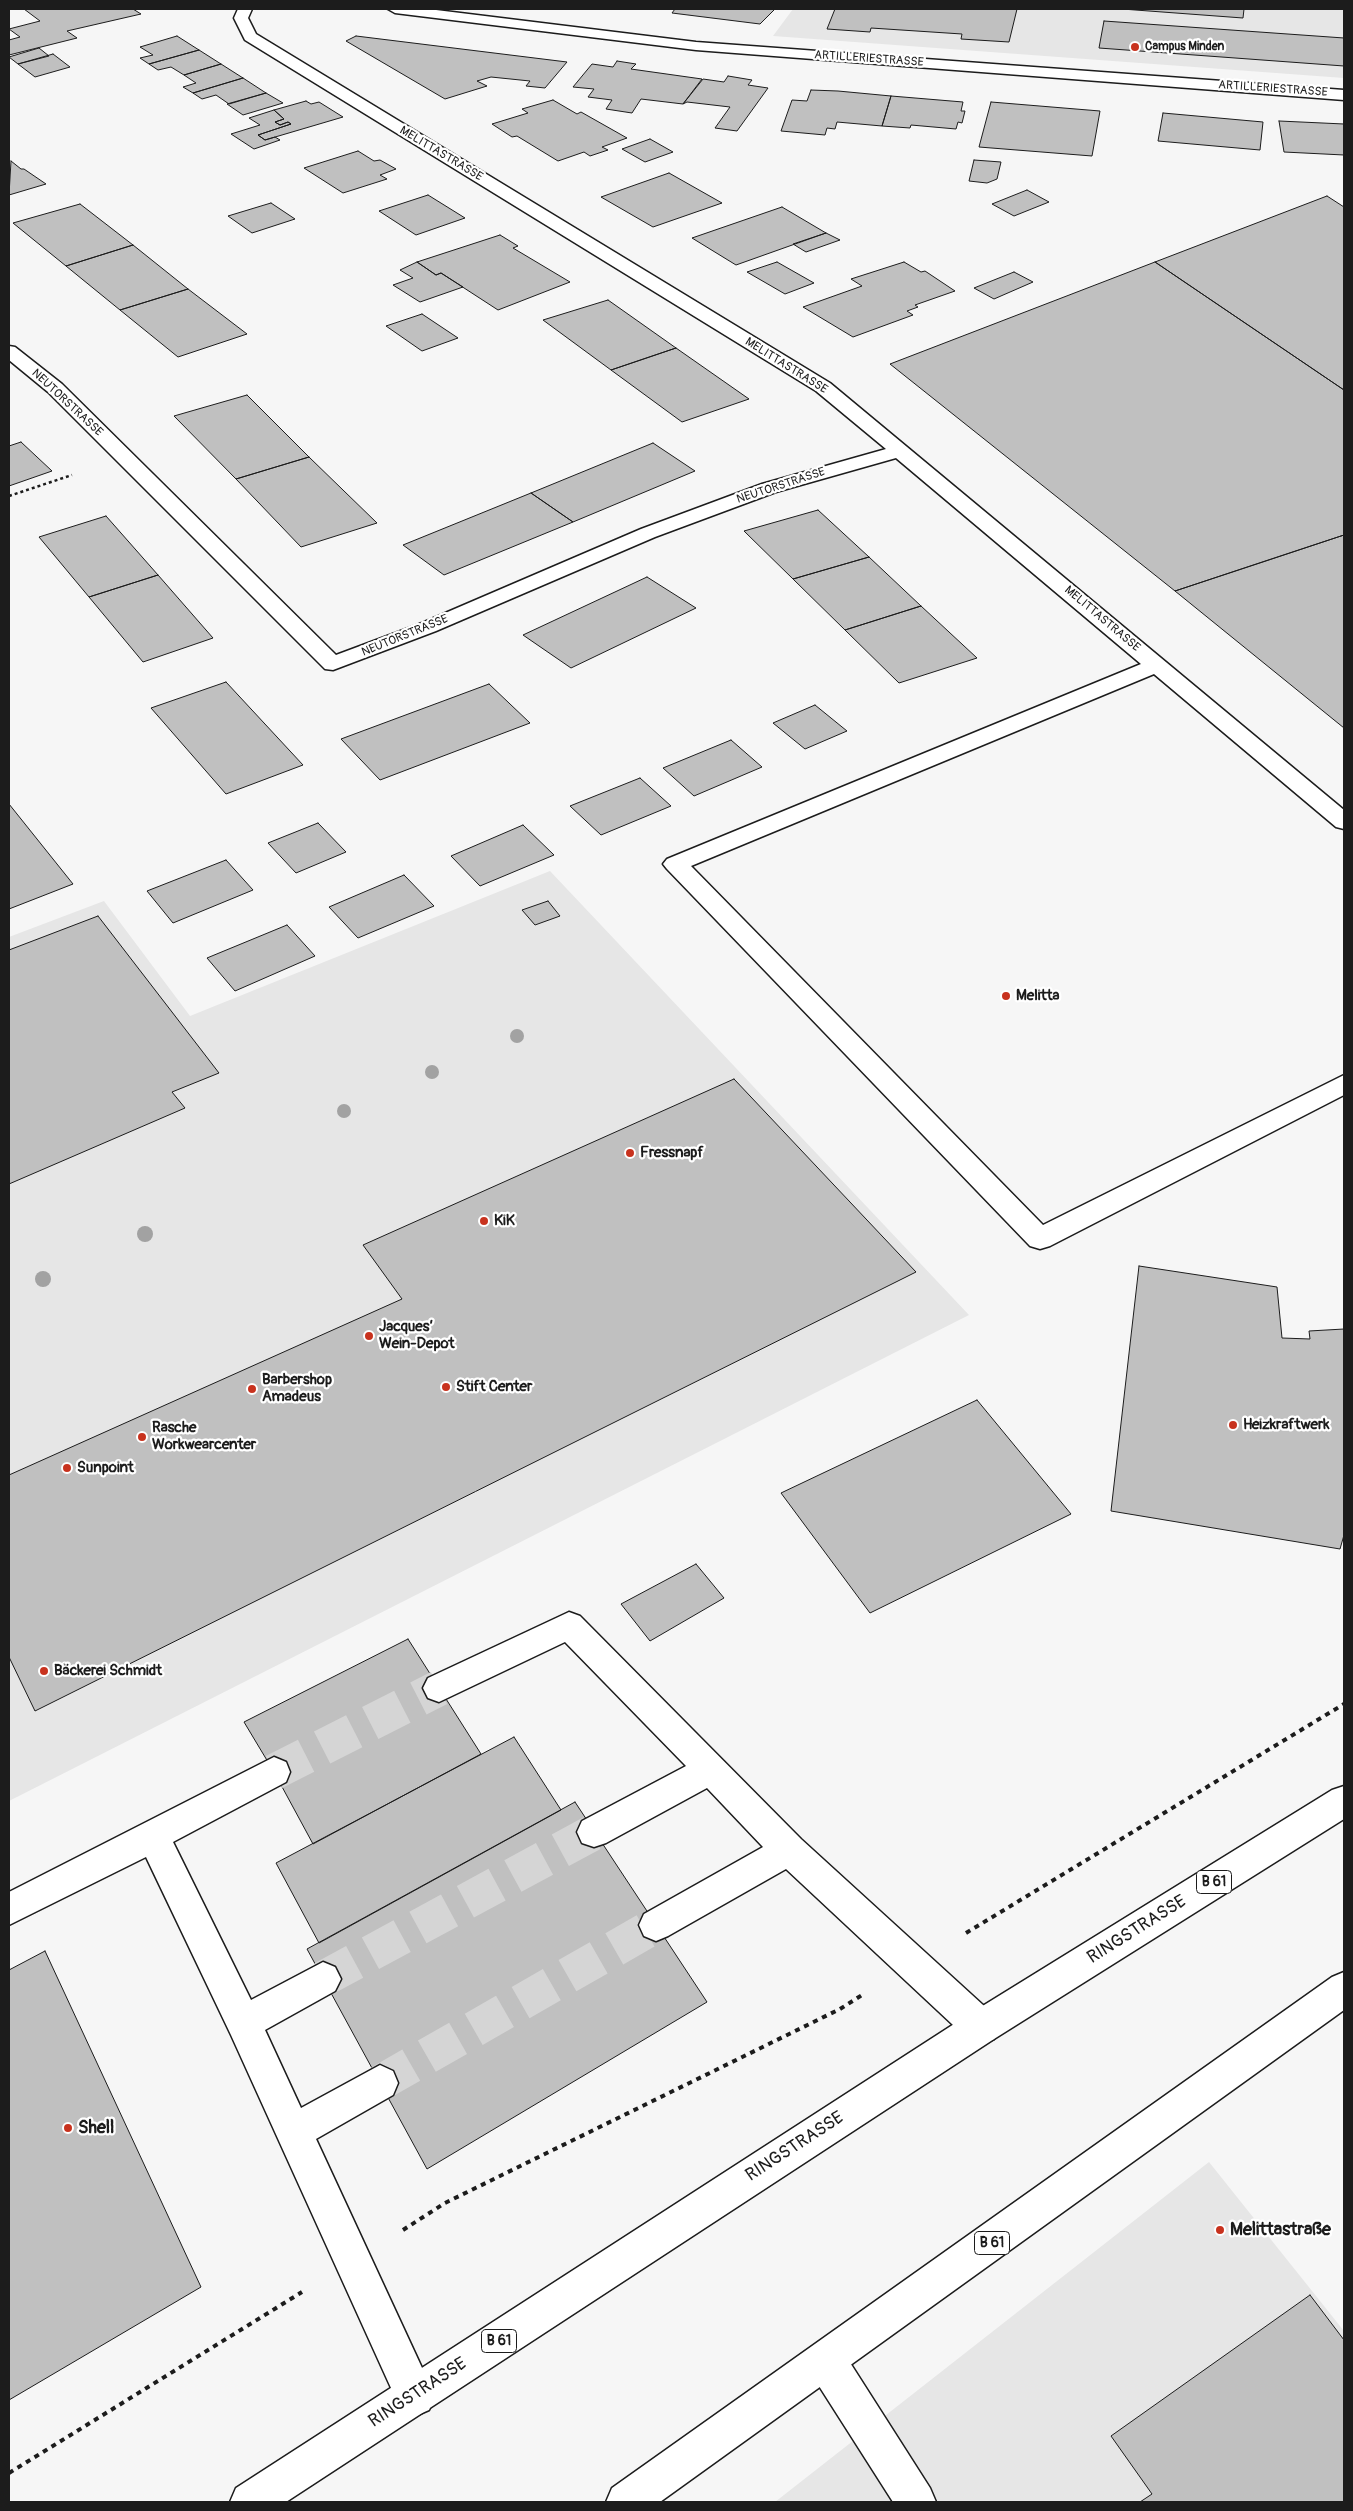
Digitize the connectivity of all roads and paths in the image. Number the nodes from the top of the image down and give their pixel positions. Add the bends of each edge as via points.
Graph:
1 (245, 9) edge
2 (395, 9) edge
3 (1344, 95) edge
4 (9, 351) edge
5 (899, 451) junction
6 (125, 458) junction
7 (9, 496) edge
8 (1157, 665) junction
9 (1344, 822) edge
10 (1344, 1084) edge
11 (438, 1688) tunnel mouth
12 (1344, 1704) edge
13 (710, 1770) junction
14 (274, 1772) tunnel mouth
15 (1344, 1801) edge
16 (594, 1832) tunnel mouth
17 (154, 1836) junction
18 (789, 1850) junction
19 (9, 1909) edge
20 (656, 1925) tunnel mouth
21 (913, 1965) junction
22 (322, 1979) tunnel mouth
23 (1344, 1989) edge
24 (244, 2024) junction
25 (981, 2027) junction
26 (380, 2083) tunnel mouth
27 (294, 2132) junction
28 (353, 2261) junction
29 (826, 2361) junction
30 (415, 2396) junction
31 (9, 2473) edge
32 (636, 2499) edge
33 (250, 2502) edge
34 (916, 2502) edge

1 - 5 street, MELITTASTRASSE via 241,18 250,37 823,387
2 - 3 street, ARTILLERIESTRASSE via 696,46
4 - 6 street, NEUTORSTRASSE via 55,388
5 - 6 street, NEUTORSTRASSE via 750,494 333,664
5 - 8 street, MELITTASTRASSE
6 - 7 path
8 - 9 street, MELITTASTRASSE
8 - 10 street via 675,864 1040,1239
11 - 13 street via 569,1625
12 - 21 path
13 - 16 street
13 - 18 street
14 - 17 street
15 - 25 street, RINGSTRASSE / B 61
17 - 19 street
17 - 24 street
18 - 20 street
18 - 21 street
21 - 25 street
21 - 28 path via 840,2009 445,2203
22 - 24 street
23 - 29 street, B 61
24 - 27 street
25 - 30 street, RINGSTRASSE / B 61
26 - 27 street
27 - 28 street
28 - 30 street
28 - 31 path
29 - 32 street, B 61
29 - 34 street
30 - 33 street, RINGSTRASSE / B 61

